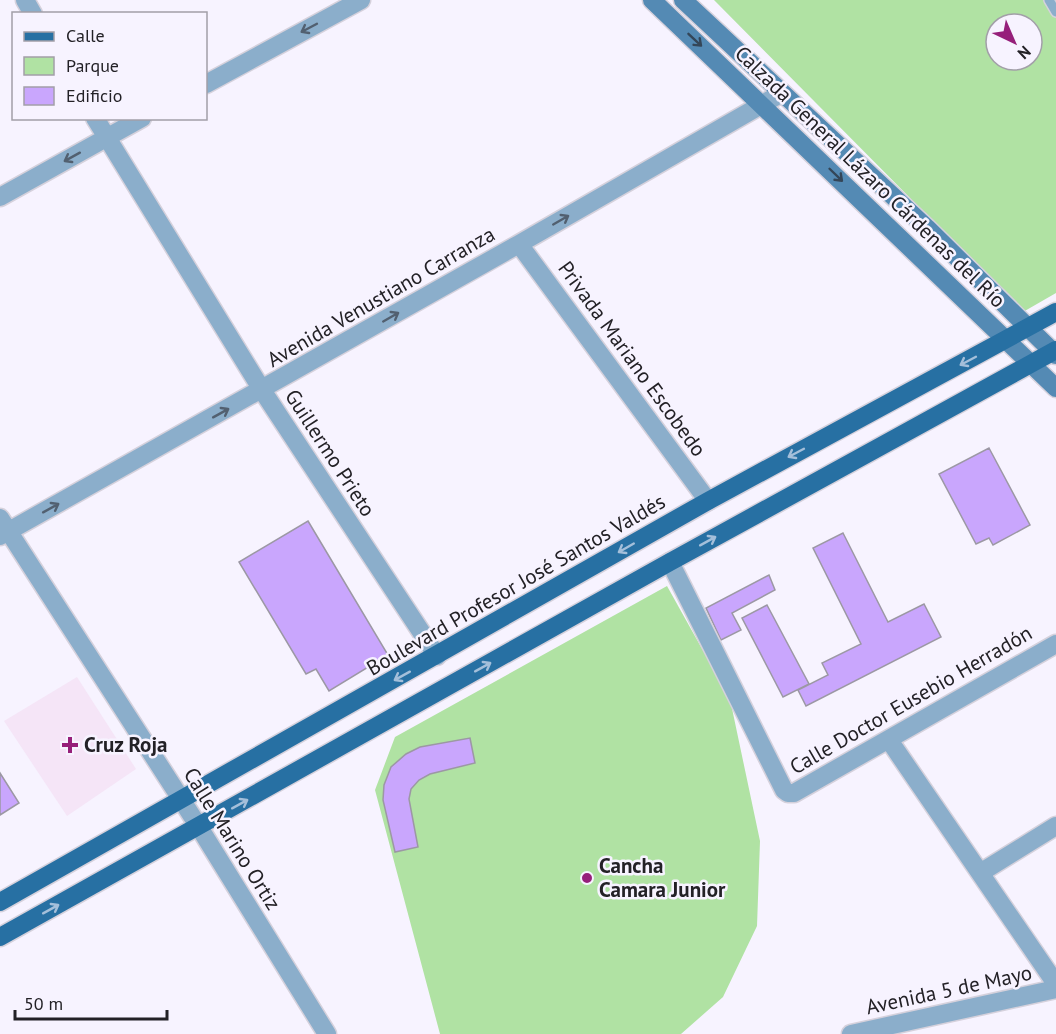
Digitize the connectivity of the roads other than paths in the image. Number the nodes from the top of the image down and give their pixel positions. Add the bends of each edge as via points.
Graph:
1 (361, 0) edge
2 (652, 0) edge
3 (683, 0) edge
4 (1049, 0) edge
5 (1056, 12) edge
6 (207, 83) edge
7 (782, 93) junction
8 (762, 104) junction
9 (96, 120) edge
10 (138, 120) edge
11 (107, 138) junction
12 (0, 197) edge
13 (519, 244) junction
14 (1056, 312) edge
15 (1028, 328) junction
16 (1006, 340) junction
17 (1055, 352) edge
18 (1031, 364) junction
19 (1056, 388) edge
20 (262, 390) junction
21 (708, 501) junction
22 (3, 529) edge
23 (670, 562) junction
24 (1056, 644) edge
25 (437, 656) junction
26 (889, 740) junction
27 (182, 800) junction
28 (1056, 826) edge
29 (199, 827) junction
30 (980, 873) junction
31 (0, 902) edge
32 (0, 937) edge
33 (1056, 984) edge
34 (1056, 989) edge
35 (327, 1034) edge
36 (851, 1034) edge

1 -> 6 street
2 -> 8 street, Calzada General Lázaro Cárdenas del Río
3 - 7 street, Calzada General Lázaro Cárdenas del Río
4 - 5 lane
7 - 8 street, Avenida Venustiano Carranza
7 - 15 street, Calzada General Lázaro Cárdenas del Río
13 -> 8 street, Avenida Venustiano Carranza
8 -> 16 street, Calzada General Lázaro Cárdenas del Río
9 - 11 street, Guillermo Prieto
10 - 11 street
11 -> 12 street
11 - 20 street, Guillermo Prieto
20 -> 13 street, Avenida Venustiano Carranza
13 - 21 street, Privada Mariano Escobedo
14 - 15 main road, Boulevard Profesor José Santos Valdés
15 - 16 main road, Boulevard Profesor José Santos Valdés
15 - 17 street, Calzada General Lázaro Cárdenas del Río
16 - 18 street, Calzada General Lázaro Cárdenas del Río
16 -> 21 main road, Boulevard Profesor José Santos Valdés
17 - 18 main road
18 - 19 street, Calzada General Lázaro Cárdenas del Río
23 -> 18 main road
22 -> 20 street, Avenida Venustiano Carranza
20 - 25 street, Guillermo Prieto
21 -> 25 main road, Boulevard Profesor José Santos Valdés
22 - 27 street, Calle Marino Ortiz
23 - 26 street, Calle Doctor Eusebio Herradón via 788,794
29 -> 23 main road
24 - 26 street, Calle Doctor Eusebio Herradón
25 -> 27 main road, Boulevard Profesor José Santos Valdés
26 - 30 street
27 - 29 street, Calle Marino Ortiz
27 - 31 main road, Boulevard Profesor José Santos Valdés
28 - 30 street
32 -> 29 main road
29 - 35 street, Calle Marino Ortiz
30 - 33 street
34 - 36 street, Avenida 5 de Mayo

